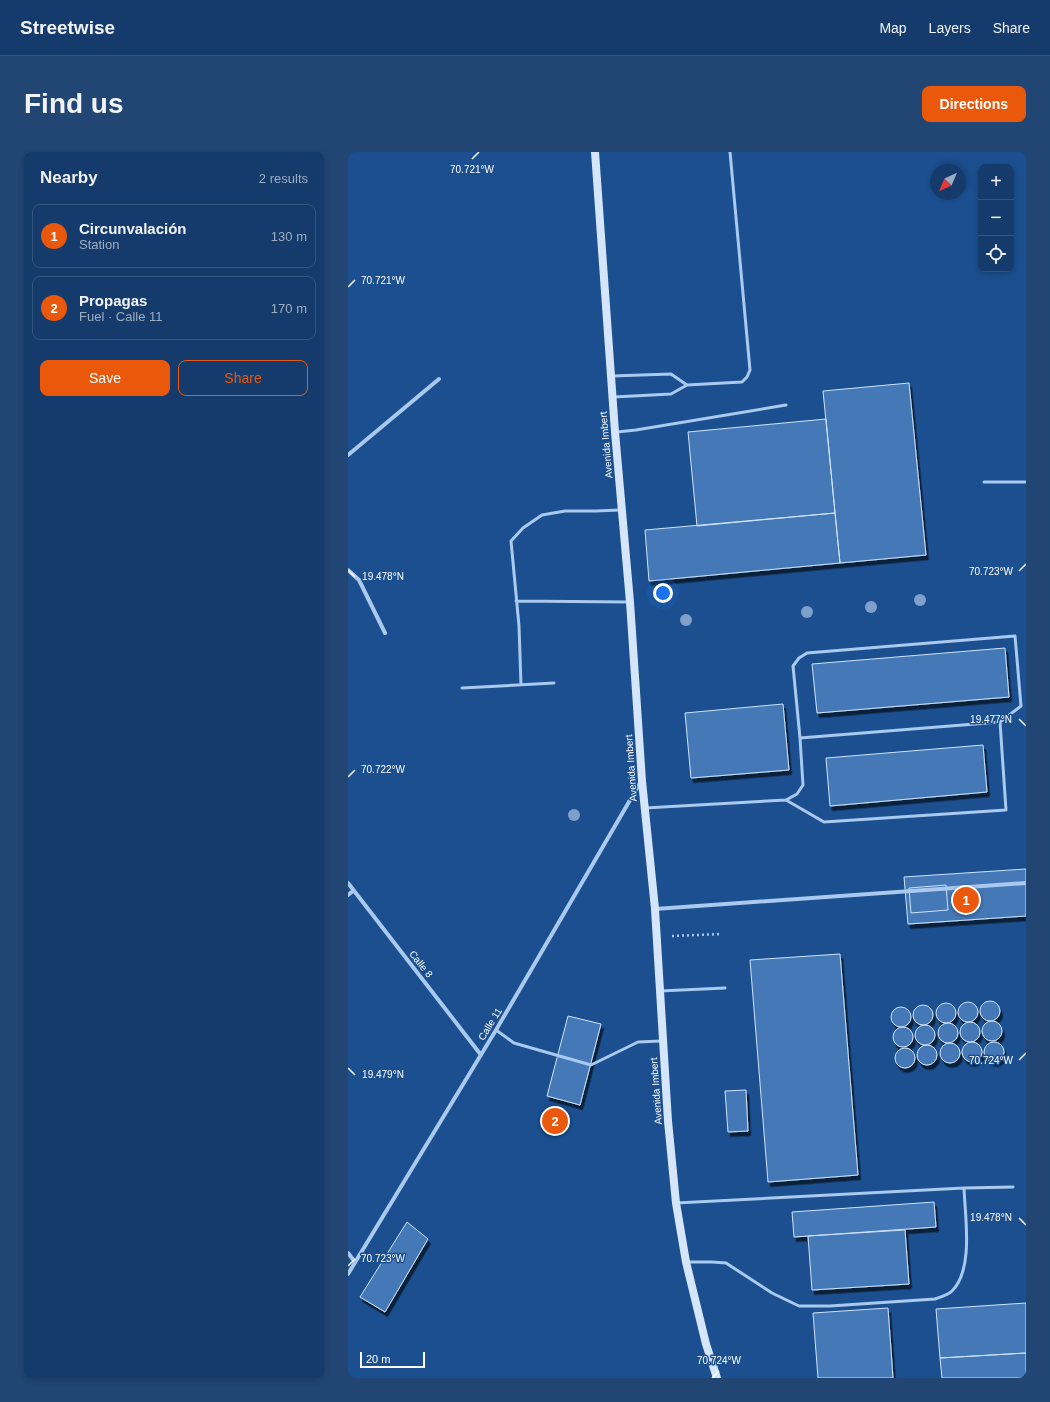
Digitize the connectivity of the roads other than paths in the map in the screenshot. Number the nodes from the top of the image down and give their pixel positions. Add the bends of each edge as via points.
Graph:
1 (595, 152) edge
2 (730, 152) edge
3 (611, 377) junction
4 (439, 379) dead end
5 (687, 384) junction
6 (612, 398) junction
7 (786, 405) dead end
8 (615, 432) junction
9 (348, 455) edge
10 (984, 482) dead end
11 (1026, 482) edge
12 (622, 510) junction
13 (348, 570) edge
14 (516, 601) junction
15 (630, 602) junction
16 (385, 633) dead end
17 (554, 683) dead end
18 (521, 685) junction
19 (462, 688) dead end
20 (1000, 722) junction
21 (800, 738) junction
22 (642, 780) junction
23 (786, 800) junction
24 (644, 808) junction
25 (1026, 883) edge
26 (348, 884) edge
27 (353, 891) junction
28 (348, 895) edge
29 (655, 909) junction
30 (725, 988) dead end
31 (660, 991) junction
32 (496, 1030) junction
33 (663, 1040) junction
34 (481, 1055) junction
35 (1013, 1187) dead end
36 (964, 1188) junction
37 (676, 1203) junction
38 (348, 1253) edge
39 (355, 1262) junction
40 (686, 1262) junction
41 (348, 1274) edge
42 (717, 1378) edge

1 - 3 main road, Avenida Imbert
2 - 5 lane via 750,370 742,382
3 - 5 lane via 671,374
3 - 6 main road, Avenida Imbert
4 - 9 street
5 - 6 lane via 671,394
6 - 8 main road, Avenida Imbert
7 - 8 lane
8 - 12 main road, Avenida Imbert
10 - 11 lane
12 - 14 lane via 564,511 542,515 523,528 511,541
12 - 15 main road, Avenida Imbert
13 - 16 street via 359,580
14 - 15 lane
14 - 18 lane
15 - 22 main road, Avenida Imbert
17 - 18 lane
18 - 19 lane
20 - 21 lane
20 - 21 lane via 1021,706 1015,636 807,652 793,666
20 - 23 lane via 1006,810 824,822
21 - 23 lane via 803,785 797,794
22 - 24 main road, Avenida Imbert
22 - 32 street, Calle 11
23 - 24 lane
24 - 29 main road, Avenida Imbert
25 - 29 street
26 - 27 street, Calle 8
27 - 28 street
27 - 34 street, Calle 8
29 - 31 main road, Avenida Imbert
30 - 31 lane
31 - 33 main road, Avenida Imbert
32 - 33 lane via 514,1043 591,1065 638,1042
32 - 34 street, Calle 11
33 - 37 main road, Avenida Imbert
34 - 39 street, Calle 11
35 - 36 lane
36 - 37 lane
36 - 40 lane via 967,1254 961,1279 951,1292 935,1299 799,1306 772,1293 726,1263
37 - 40 main road, Avenida Imbert
38 - 39 street
39 - 41 street, Calle 11
40 - 42 main road, Avenida Imbert

